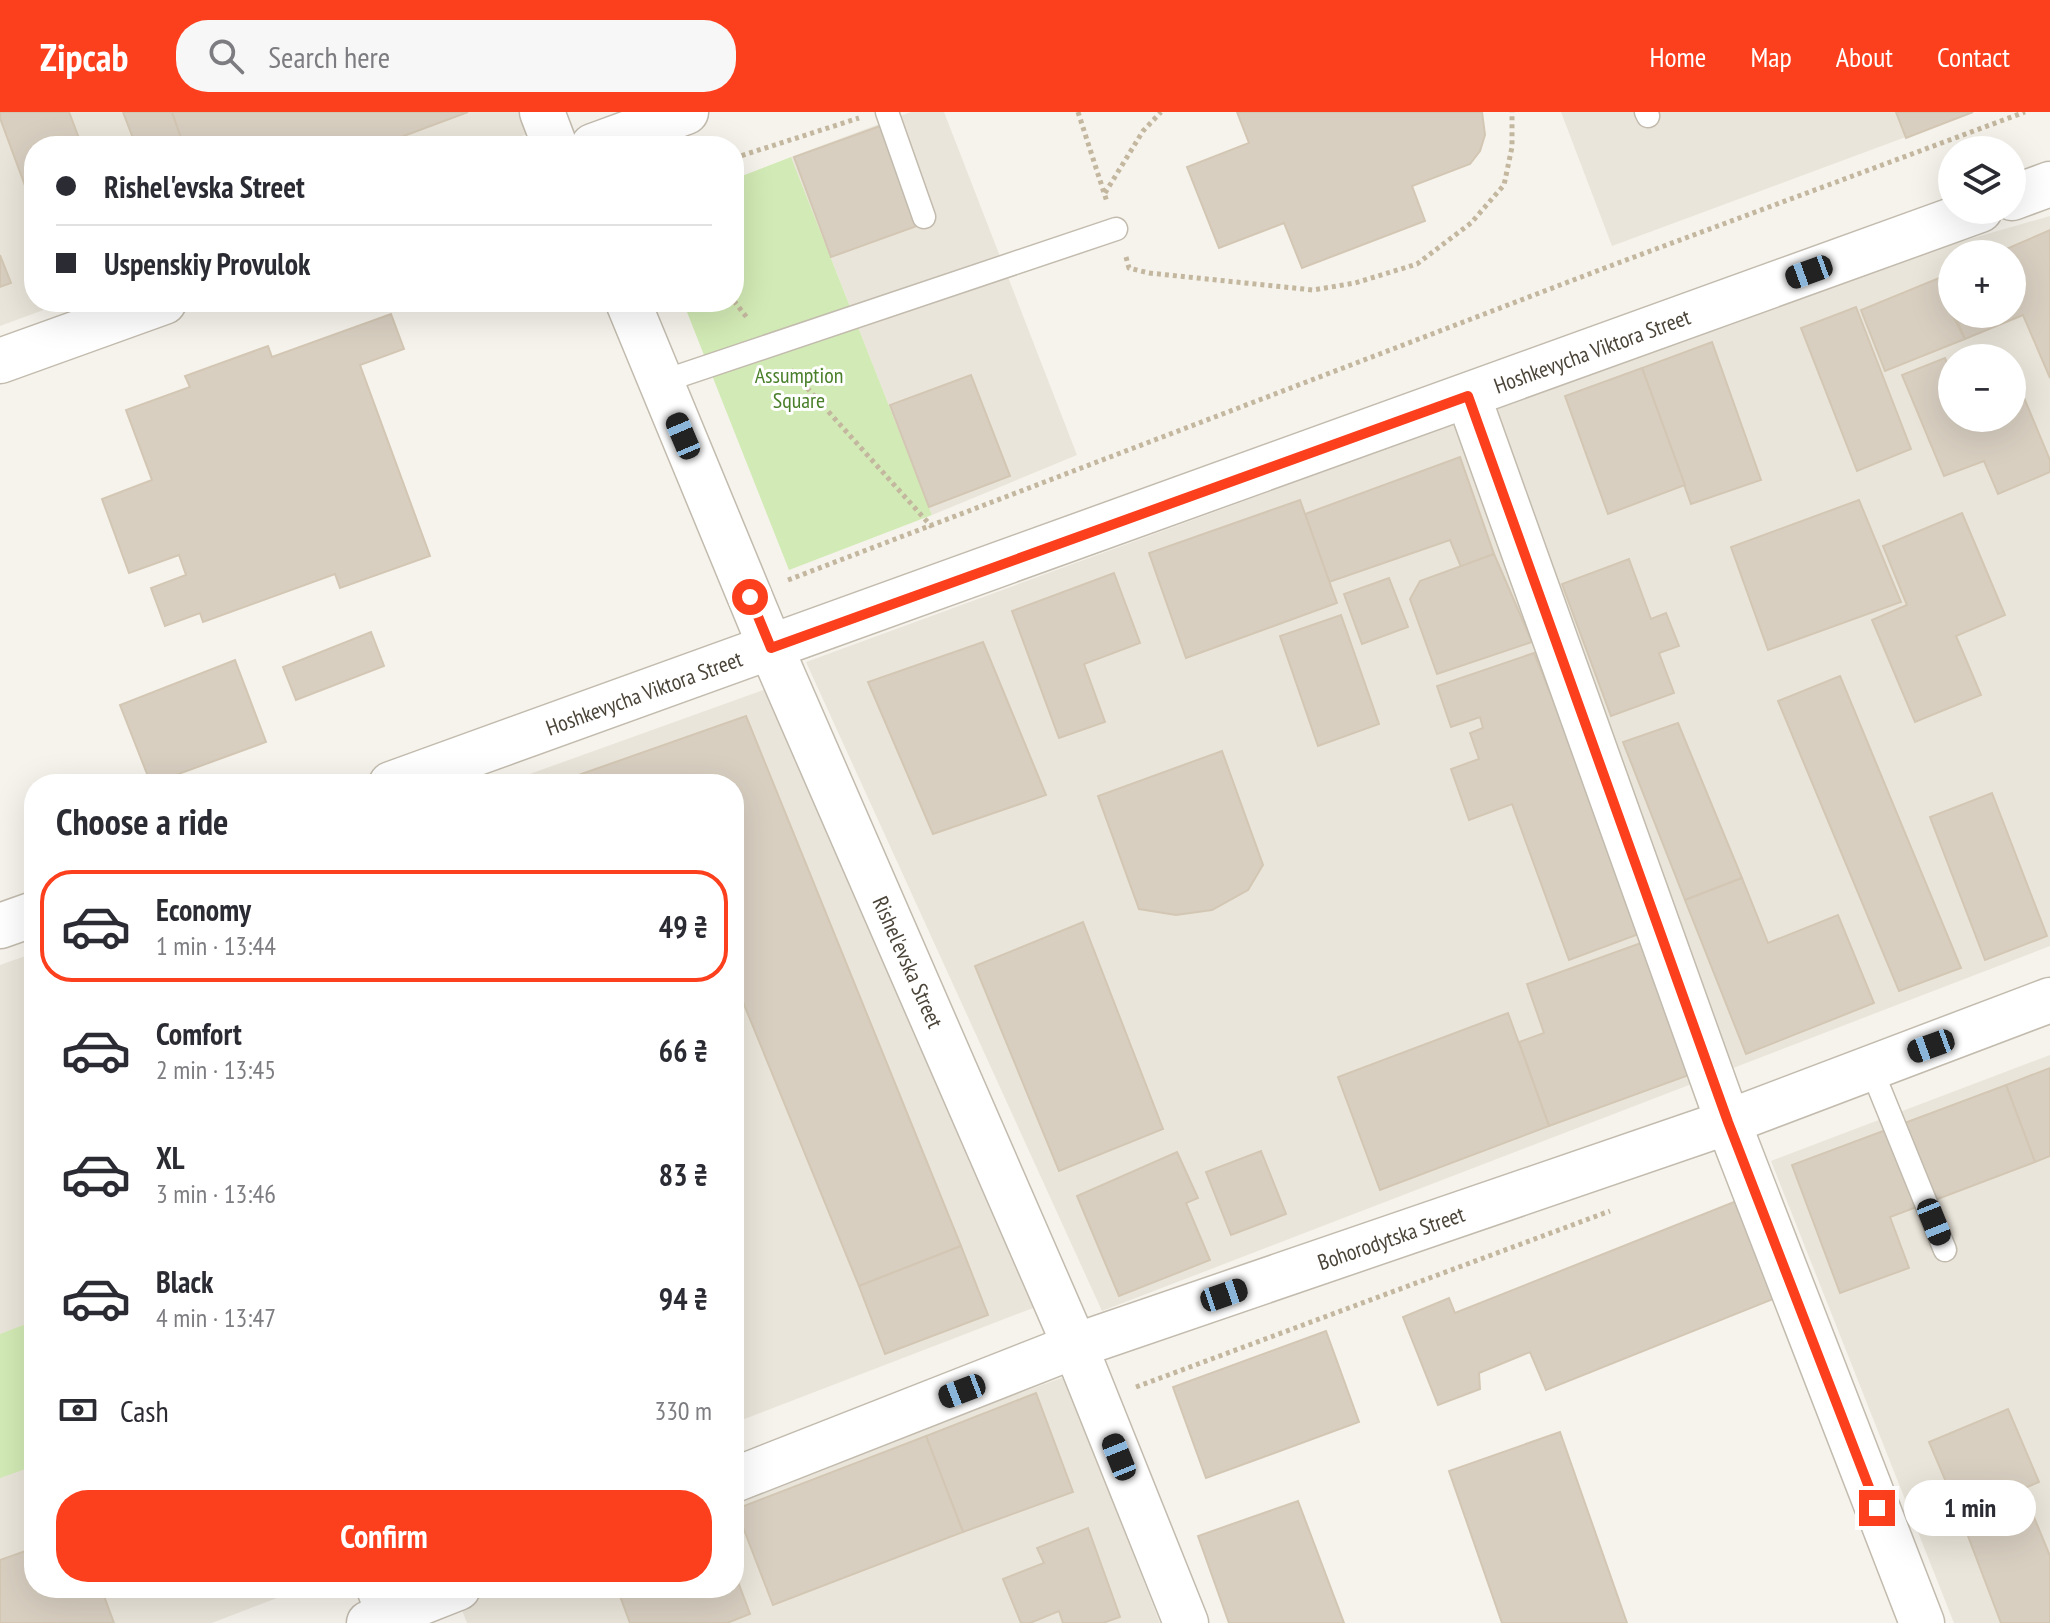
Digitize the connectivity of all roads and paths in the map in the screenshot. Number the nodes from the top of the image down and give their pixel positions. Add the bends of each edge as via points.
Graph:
1 (542, 112) edge
2 (686, 112) edge
3 (887, 112) edge
4 (1078, 112) edge
5 (1161, 112) edge
6 (1512, 112) edge
7 (2025, 112) edge
8 (863, 117) dead end
9 (551, 136) edge
10 (620, 136) edge
11 (744, 155) edge
12 (2050, 184) edge
13 (2026, 193) edge
14 (1104, 194) junction
15 (924, 217) dead end
16 (1941, 224) edge
17 (1116, 229) junction
18 (136, 312) edge
19 (632, 312) edge
20 (769, 346) junction
21 (0, 361) edge
22 (661, 382) junction
23 (1468, 396) junction
24 (932, 527) junction
25 (782, 583) dead end
26 (771, 648) junction
27 (419, 774) edge
28 (24, 918) edge
29 (0, 926) edge
30 (2050, 1000) edge
31 (1871, 1068) junction
32 (1728, 1122) junction
33 (1611, 1210) dead end
34 (1945, 1250) dead end
35 (1075, 1346) junction
36 (1097, 1401) junction
37 (744, 1476) edge
38 (1186, 1623) edge
39 (1922, 1623) edge

1 - 9 street
2 - 10 street
3 - 15 lane
4 - 14 path
5 - 14 path
6 - 17 path via 1504,185 1471,223 1417,264 1355,283 1313,290 1149,273 1129,268
7 - 24 path
8 - 11 path
12 - 13 street
14 - 17 path
16 - 23 street, Hoshkevycha Viktora Street
17 - 20 lane
18 - 21 street
19 - 22 street, Rishel'evska Street
20 - 22 lane
20 - 24 path
22 - 26 street, Rishel'evska Street
23 - 26 street, Hoshkevycha Viktora Street
23 - 32 street
24 - 25 path
26 - 27 street, Hoshkevycha Viktora Street
26 - 35 street, Rishel'evska Street
28 - 29 street
30 - 31 street, Bohorodytska Street
31 - 32 street, Bohorodytska Street
31 - 34 lane
32 - 35 street, Bohorodytska Street
32 - 39 street
33 - 36 path
35 - 36 street, Rishel'evska Street
35 - 37 street, Bohorodytska Street
36 - 38 street, Rishel'evska Street

